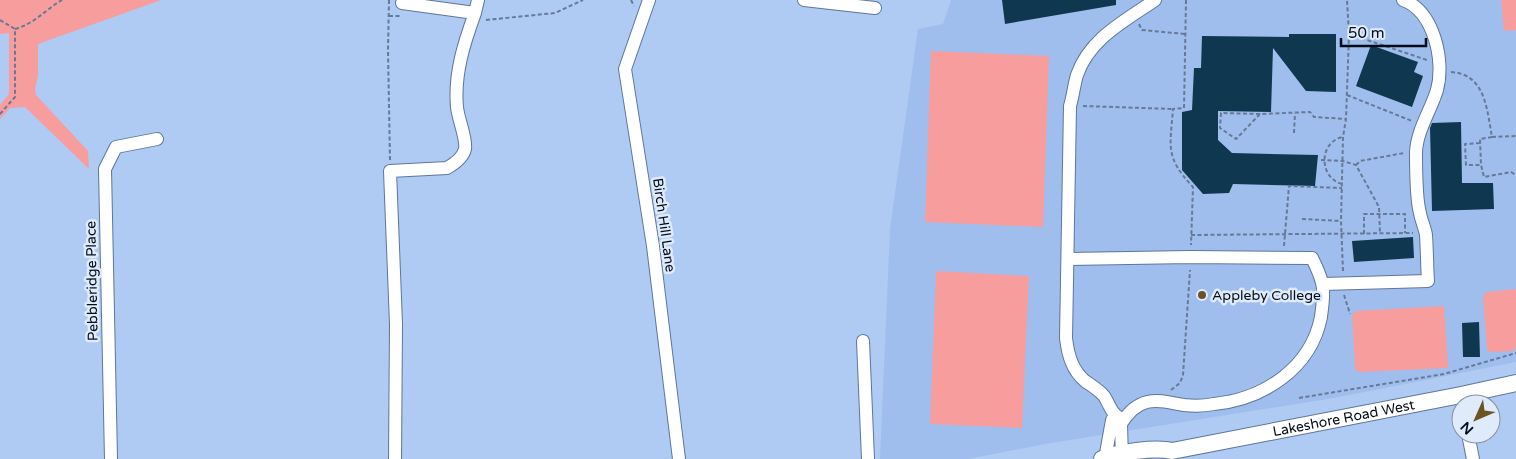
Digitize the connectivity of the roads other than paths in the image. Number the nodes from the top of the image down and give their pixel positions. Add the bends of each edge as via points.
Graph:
1 (649, 0) edge
2 (804, 0) edge
3 (1155, 0) edge
4 (1403, 0) edge
5 (402, 3) dead end
6 (477, 6) edge
7 (874, 8) dead end
8 (1141, 9) edge
9 (157, 140) dead end
10 (1068, 259) junction
11 (1323, 284) junction
12 (863, 341) dead end
13 (1516, 383) edge
14 (1481, 394) edge
15 (1451, 402) edge
16 (1119, 420) junction
17 (1470, 444) edge
18 (1168, 455) edge
19 (1122, 457) edge
20 (1104, 458) edge
21 (111, 459) edge
22 (396, 459) edge
23 (679, 459) edge
24 (868, 459) edge
25 (1473, 459) edge

1 - 23 street, Birch Hill Lane via 624,69 653,246
2 - 7 street
3 - 8 street
4 - 11 street via 1427,19 1433,32 1438,63 1438,85 1416,151 1419,212 1426,233 1428,281
5 - 6 street
6 - 22 street via 456,78 458,116 465,148 461,157 447,168 390,170 396,324
8 - 10 street via 1097,42 1078,75 1070,106
9 - 21 street, Pebbleridge Place via 116,147 105,169
10 - 11 street via 1312,258
10 - 16 street via 1066,338 1072,363 1104,397
11 - 16 street via 1322,309 1315,338 1307,353 1288,374 1254,394 1230,402 1194,406 1160,401 1142,403
12 - 24 street
13 - 14 main road, Lakeshore Road West
15 - 18 main road, Lakeshore Road West
16 - 19 street
16 - 20 street via 1112,420
17 - 25 street
18 - 19 main road, Lakeshore Road West via 1162,449
19 - 20 main road, Lakeshore Road West

